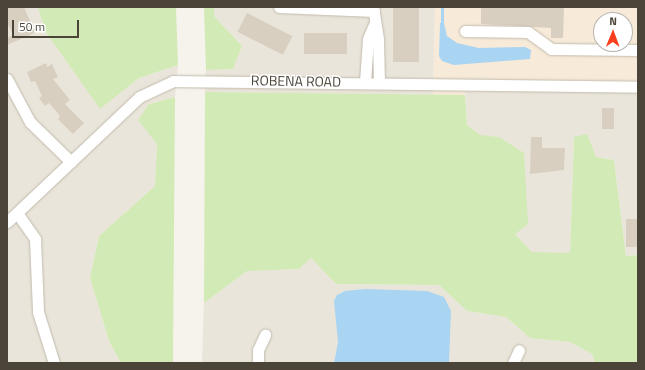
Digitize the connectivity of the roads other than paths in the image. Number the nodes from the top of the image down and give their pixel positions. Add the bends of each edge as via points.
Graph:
1 (279, 7) edge
2 (374, 9) edge
3 (374, 24) junction
4 (465, 31) dead end
5 (638, 50) edge
6 (7, 79) edge
7 (365, 82) junction
8 (379, 82) junction
9 (638, 87) edge
10 (71, 162) junction
11 (17, 213) junction
12 (7, 222) edge
13 (265, 335) dead end
14 (519, 350) dead end
15 (54, 363) edge
16 (258, 363) edge
17 (513, 363) edge

1 - 2 street
2 - 3 street
3 - 7 street via 368,39
3 - 8 street via 378,39
4 - 5 street via 528,32 551,49
6 - 10 street via 30,122
7 - 8 street, ROBENA ROAD
7 - 10 street, ROBENA ROAD via 173,81 139,97
8 - 9 street, ROBENA ROAD
10 - 11 street, ROBENA ROAD
11 - 12 street, ROBENA ROAD
11 - 15 street via 35,239 38,312
13 - 16 street via 258,350
14 - 17 street

